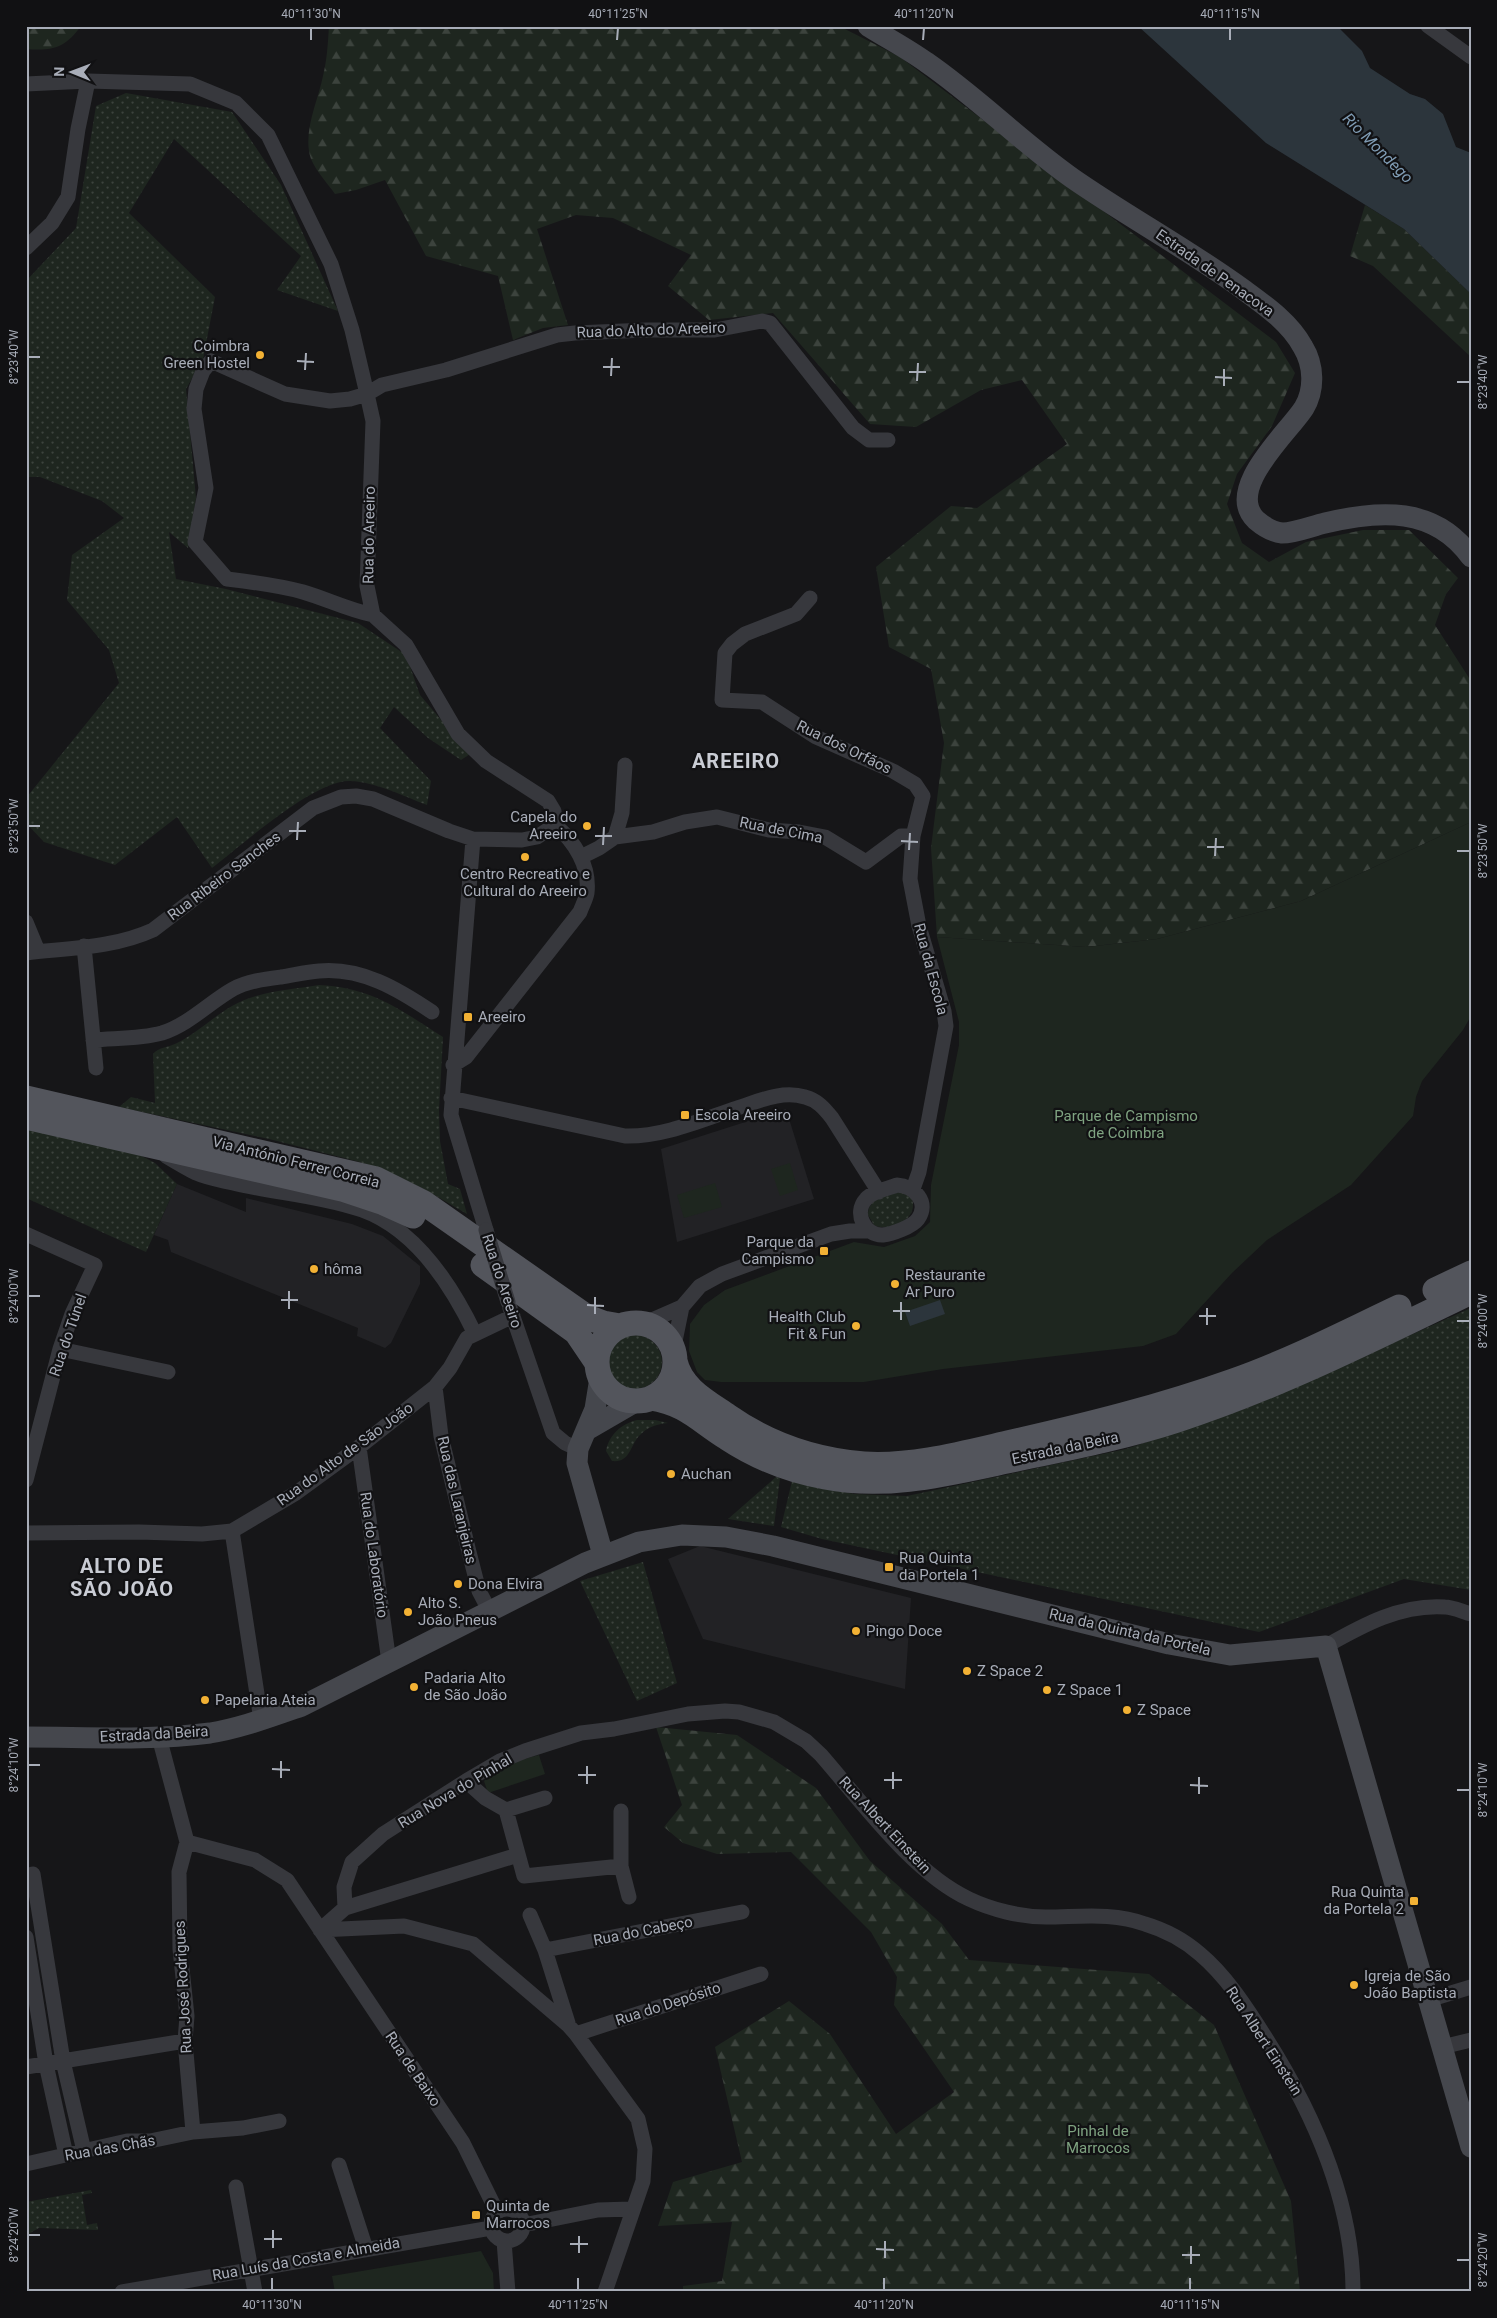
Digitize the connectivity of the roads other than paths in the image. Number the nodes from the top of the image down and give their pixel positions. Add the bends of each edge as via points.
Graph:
1 (868, 26) edge
2 (1428, 26) edge
3 (1471, 57) edge
4 (88, 82) junction
5 (26, 84) edge
6 (26, 248) edge
7 (367, 394) junction
8 (888, 440) dead end
9 (1471, 557) edge
10 (810, 598) dead end
11 (372, 615) junction
12 (625, 765) dead end
13 (555, 825) junction
14 (615, 836) junction
15 (913, 836) junction
16 (473, 839) junction
17 (581, 857) junction
18 (26, 922) edge
19 (84, 946) junction
20 (32, 952) edge
21 (432, 1012) dead end
22 (93, 1040) junction
23 (453, 1065) junction
24 (96, 1068) dead end
25 (26, 1098) edge
26 (451, 1098) junction
27 (26, 1117) edge
28 (154, 1145) junction
29 (913, 1189) junction
30 (879, 1192) junction
31 (861, 1208) junction
32 (869, 1231) junction
33 (26, 1234) edge
34 (831, 1234) junction
35 (1471, 1273) edge
36 (1471, 1292) edge
37 (682, 1307) junction
38 (511, 1309) junction
39 (631, 1325) junction
40 (475, 1334) junction
41 (60, 1349) junction
42 (674, 1356) junction
43 (598, 1370) junction
44 (168, 1372) dead end
45 (435, 1387) junction
46 (644, 1399) junction
47 (587, 1430) junction
48 (359, 1448) junction
49 (578, 1449) junction
50 (26, 1480) edge
51 (232, 1531) junction
52 (26, 1533) edge
53 (603, 1555) junction
54 (489, 1610) junction
55 (1471, 1614) edge
56 (1326, 1646) junction
57 (389, 1662) junction
58 (261, 1720) junction
59 (614, 1730) joint
60 (26, 1737) edge
61 (159, 1737) junction
62 (466, 1781) junction
63 (545, 1798) dead end
64 (506, 1810) junction
65 (621, 1811) dead end
66 (186, 1842) junction
67 (518, 1855) junction
68 (621, 1866) junction
69 (26, 1876) edge
70 (629, 1897) dead end
71 (345, 1908) junction
72 (742, 1912) dead end
73 (530, 1915) dead end
74 (320, 1930) junction
75 (26, 1937) edge
76 (545, 1950) junction
77 (761, 1974) dead end
78 (1471, 1988) edge
79 (1428, 2000) junction
80 (572, 2029) junction
81 (1471, 2040) edge
82 (185, 2041) junction
83 (1442, 2047) junction
84 (63, 2061) junction
85 (46, 2064) junction
86 (26, 2067) edge
87 (279, 2121) dead end
88 (193, 2132) junction
89 (1471, 2147) edge
90 (84, 2151) junction
91 (66, 2155) junction
92 (26, 2164) edge
93 (339, 2165) dead end
94 (236, 2187) dead end
95 (631, 2209) junction
96 (497, 2212) junction
97 (522, 2225) junction
98 (491, 2228) junction
99 (504, 2241) junction
100 (366, 2249) junction
101 (251, 2269) junction
102 (122, 2292) edge
103 (255, 2292) edge
104 (508, 2292) edge
105 (605, 2292) edge
106 (1353, 2292) edge

1 - 9 street, Estrada de Penacova via 927,62 1072,178 1221,273 1278,316 1303,346 1310,361 1310,393 1304,407 1252,477 1248,504 1254,518 1283,533 1353,516 1394,513 1446,531
2 - 3 street
4 - 5 street
4 - 6 street via 68,197 52,223
4 - 7 street, Rua do Areeiro via 190,84 236,103 268,135 331,264 352,330
7 - 8 street, Rua do Alto do Areeiro via 382,385 446,370 557,335 715,330 762,321 770,323 853,428 869,440
7 - 11 street, Rua do Areeiro via 373,421 367,586
7 - 11 street, Rua do Alto do Areeiro via 330,401 284,394 211,361 196,389 194,409 206,488 195,542 227,579 304,592
10 - 15 street, Rua dos Orfãos via 796,614 745,634 725,652 722,700 762,702 816,737 894,771 915,784 923,796
11 - 13 street via 406,645 458,734 486,761 548,801 554,811
12 - 14 street via 622,813
13 - 16 street, Rua Ribeiro Sanches via 537,837 522,840
13 - 17 street via 569,837
14 - 15 street, Rua de Cima via 653,832 685,822 718,817 770,830 825,837 866,862 901,836
14 - 17 street, Rua de Cima
15 - 29 street, Rua da Escola via 910,879 913,901 946,1026 919,1172
16 - 19 street, Rua Ribeiro Sanches via 373,799 340,797 313,808 153,930 128,940
16 - 23 street, Rua do Areeiro
17 - 23 street via 587,894 580,912 466,1057
18 - 20 street
19 - 20 street, Rua Ribeiro Sanches
19 - 22 street
21 - 22 street via 376,980 343,971 320,971 259,980 236,988 163,1032
22 - 24 street
23 - 26 street, Rua do Areeiro
25 - 39 main road, Via António Ferrer Correia via 376,1179 424,1203 587,1317 603,1323
26 - 30 street via 625,1136 638,1136 686,1125 774,1096 805,1097 824,1108
26 - 38 street, Rua do Areeiro, bridge via 454,1132
27 - 28 main road, Via António Ferrer Correia
28 - 40 street, Via António Ferrer Correia via 165,1155 208,1177 336,1202 381,1220 405,1235 428,1258 461,1306
28 - 43 main road, Via António Ferrer Correia via 342,1189 384,1202 416,1218 576,1332
29 - 30 street via 897,1185
29 - 32 street via 921,1203 918,1219 885,1235
30 - 31 street via 864,1201
31 - 32 street via 863,1225
31 - 34 street
32 - 34 street
33 - 41 street, Rua do Túnel via 95,1265
34 - 37 street via 722,1274 700,1286
35 - 42 main road, Estrada da Beira via 1234,1381 1152,1409 918,1461 884,1464 846,1462 813,1456 780,1444 746,1428 692,1391 678,1374
36 - 46 main road, Estrada da Beira via 1290,1378 1178,1420 1104,1441 920,1479 882,1482 808,1473 743,1448 682,1406
37 - 39 street
37 - 42 street
38 - 40 street, Rua do Alto de São João
38 - 49 street, Rua do Areeiro via 553,1433
39 - 42 main road via 652,1327 663,1334
39 - 43 main road via 608,1335 603,1341 599,1348
40 - 45 street, Rua do Alto de São João via 461,1345 450,1368
41 - 44 street
41 - 50 street, Rua do Túnel
42 - 46 main road via 672,1376 664,1389
43 - 46 main road via 609,1390 615,1394 622,1398
43 - 47 street via 595,1408
45 - 48 street, Rua do Alto de São João
45 - 54 street, Rua das Laranjeiras via 441,1436 469,1552 479,1591
46 - 47 street via 605,1417
47 - 49 street
48 - 51 street, Rua do Alto de São João via 296,1493
48 - 57 street, Rua do Laboratório
49 - 53 street via 580,1479
51 - 52 street, Rua do Alto de São João via 202,1534
51 - 58 street
53 - 54 street, Estrada da Beira
53 - 56 street, Rua da Quinta da Portela via 659,1538 682,1535 726,1537 1178,1646 1230,1655
54 - 57 street, Estrada da Beira
55 - 56 street via 1446,1607 1406,1609 1365,1624
56 - 79 street
57 - 58 street, Estrada da Beira via 302,1706
58 - 61 street, Estrada da Beira via 211,1732
59 - 62 street, Rua Nova do Pinhal via 581,1733 525,1751
59 - 106 street, Rua Albert Einstein via 666,1718 725,1711 774,1722 806,1741 821,1755 919,1865 969,1899 995,1909 1029,1916 1098,1916 1144,1923 1166,1932 1200,1954 1249,2011 1302,2099 1322,2145 1345,2216 1351,2247
60 - 61 street, Estrada da Beira
61 - 66 street
62 - 64 street via 485,1798
62 - 71 street, Rua Nova do Pinhal via 383,1834 352,1862 344,1887
63 - 64 street
64 - 67 street
65 - 68 street
66 - 74 street, Rua de Baixo via 255,1860 287,1880
66 - 82 street, Rua José Rodrigues via 179,1872 180,1948 187,2016
67 - 68 street via 524,1876
67 - 71 street
68 - 70 street
69 - 84 street via 33,1874
71 - 74 street
72 - 76 street, Rua do Cabeço
73 - 76 street
74 - 80 street via 404,1926 473,1944
74 - 96 street, Rua de Baixo via 463,2143
75 - 85 street
76 - 80 street
77 - 80 street, Rua do Depósito
78 - 79 street
79 - 83 street
80 - 95 street via 638,2119 645,2157 642,2181
81 - 83 street
82 - 84 street
82 - 88 street, Rua José Rodrigues
83 - 89 street
84 - 85 street
84 - 90 street
85 - 86 street
85 - 91 street
87 - 88 street, Rua das Chãs
88 - 90 street, Rua das Chãs
90 - 91 street, Rua das Chãs
91 - 92 street, Rua das Chãs
93 - 100 street
94 - 101 street
95 - 97 street via 598,2210
95 - 105 street
96 - 97 street via 506,2209 516,2212
96 - 98 street
97 - 99 street via 517,2237
98 - 99 street via 495,2237
98 - 100 street, Rua Luís da Costa e Almeida
99 - 104 street
100 - 101 street, Rua Luís da Costa e Almeida
101 - 102 street, Rua Luís da Costa e Almeida
101 - 103 street

